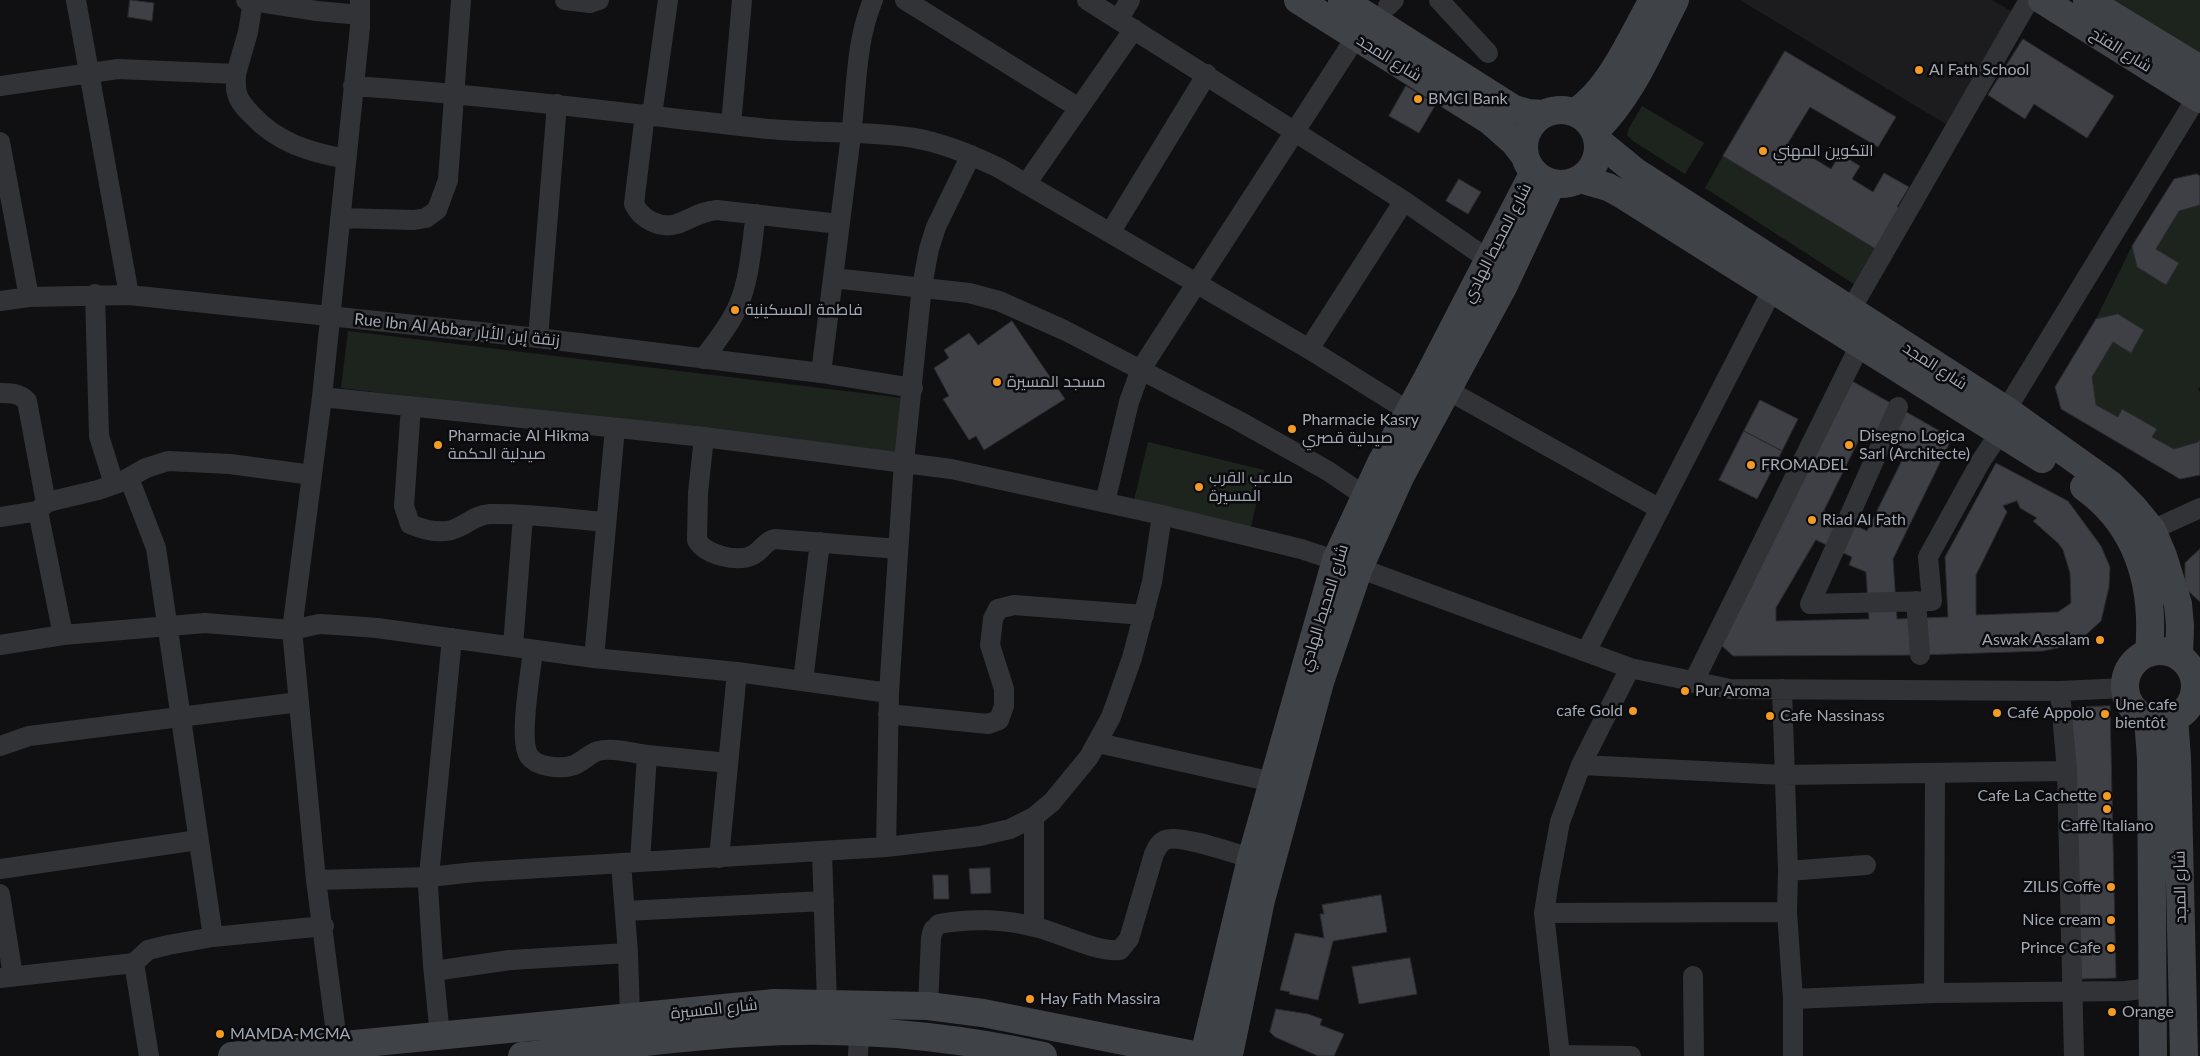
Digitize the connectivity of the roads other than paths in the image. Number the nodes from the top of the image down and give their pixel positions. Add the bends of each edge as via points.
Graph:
1 (76, 0) edge
2 (461, 0) edge
3 (565, 0) edge
4 (599, 0) edge
5 (668, 0) edge
6 (742, 0) edge
7 (873, 0) edge
8 (905, 0) edge
9 (1088, 0) edge
10 (1130, 0) edge
11 (1298, 0) edge
12 (1342, 0) edge
13 (1439, 0) edge
14 (1653, 0) edge
15 (1675, 0) edge
16 (2029, 0) edge
17 (2042, 0) edge
18 (2087, 0) edge
19 (249, 1) edge
20 (315, 6) edge
21 (360, 8) edge
22 (1126, 24) junction
23 (1356, 37) junction
24 (1488, 53) dead end
25 (2200, 69) edge
26 (90, 72) junction
27 (236, 74) junction
28 (1207, 74) junction
29 (0, 86) edge
30 (353, 86) junction
31 (455, 94) junction
32 (2198, 98) edge
33 (557, 104) junction
34 (1079, 108) junction
35 (1576, 112) junction
36 (649, 114) junction
37 (1542, 114) junction
38 (731, 125) junction
39 (851, 132) junction
40 (1293, 132) junction
41 (1597, 136) junction
42 (0, 142) edge
43 (972, 155) junction
44 (346, 159) junction
45 (1537, 170) junction
46 (1580, 179) junction
47 (1026, 184) junction
48 (1404, 201) junction
49 (756, 214) junction
50 (340, 218) junction
51 (839, 224) junction
52 (1110, 233) junction
53 (1489, 260) junction
54 (833, 278) junction
55 (1778, 279) junction
56 (1195, 283) junction
57 (922, 286) junction
58 (95, 294) junction
59 (130, 295) junction
60 (29, 297) junction
61 (0, 302) edge
62 (1850, 311) junction
63 (331, 316) junction
64 (538, 338) junction
65 (1861, 344) junction
66 (1308, 349) junction
67 (703, 359) junction
68 (1141, 369) junction
69 (821, 373) junction
70 (1437, 385) junction
71 (913, 388) junction
72 (0, 393) edge
73 (322, 397) junction
74 (411, 406) junction
75 (1898, 407) dead end
76 (1419, 418) junction
77 (2003, 421) junction
78 (615, 428) junction
79 (704, 437) junction
80 (904, 461) junction
81 (312, 475) junction
82 (121, 481) junction
83 (1105, 502) junction
84 (1375, 503) junction
85 (42, 507) junction
86 (2200, 508) edge
87 (1660, 509) junction
88 (1162, 515) junction
89 (523, 516) junction
90 (0, 517) edge
91 (606, 522) junction
92 (2152, 530) junction
93 (820, 542) junction
94 (898, 549) junction
95 (1348, 564) junction
96 (1916, 601) junction
97 (1144, 615) junction
98 (167, 626) junction
99 (292, 630) junction
100 (63, 635) junction
101 (452, 638) junction
102 (0, 645) edge
103 (513, 646) junction
104 (533, 650) junction
105 (1586, 650) junction
106 (2149, 653) junction
107 (1920, 655) dead end
108 (2179, 657) junction
109 (594, 658) junction
110 (1630, 668) junction
111 (737, 672) junction
112 (803, 681) junction
113 (1693, 683) junction
114 (2197, 687) edge
115 (2125, 688) junction
116 (1782, 689) junction
117 (2060, 691) junction
118 (889, 693) junction
119 (299, 702) junction
120 (888, 714) junction
121 (182, 717) junction
122 (2161, 718) junction
123 (1098, 743) junction
124 (0, 746) edge
125 (647, 755) junction
126 (728, 762) junction
127 (1581, 765) junction
128 (2067, 772) junction
129 (1936, 774) junction
130 (1784, 775) junction
131 (1282, 784) junction
132 (1034, 817) junction
133 (198, 840) junction
134 (886, 847) junction
135 (822, 852) junction
136 (719, 858) junction
137 (630, 862) junction
138 (1261, 862) junction
139 (1866, 865) dead end
140 (0, 869) edge
141 (1788, 871) junction
142 (429, 877) junction
143 (316, 880) junction
144 (0, 894) edge
145 (824, 901) junction
146 (625, 911) junction
147 (1787, 912) junction
148 (1544, 913) junction
149 (324, 926) junction
150 (1034, 926) junction
151 (213, 937) junction
152 (628, 953) junction
153 (134, 963) junction
154 (434, 971) junction
155 (1693, 976) dead end
156 (6, 977) edge
157 (2152, 988) junction
158 (2072, 992) junction
159 (1934, 993) junction
160 (1793, 999) junction
161 (827, 1003) junction
162 (928, 1006) junction
163 (643, 1033) edge
164 (440, 1036) junction
165 (859, 1044) edge
166 (338, 1050) edge
167 (1212, 1053) edge
168 (1560, 1055) edge
169 (149, 1056) edge
170 (232, 1056) edge
171 (522, 1056) edge
172 (1043, 1056) edge
173 (1632, 1056) edge
174 (1694, 1056) edge
175 (1794, 1056) edge
176 (2074, 1056) edge
177 (2153, 1056) edge
178 (2184, 1056) edge

1 - 26 street
2 - 31 street
3 - 4 street via 590,3
5 - 36 street
6 - 38 street
7 - 39 street via 860,42
8 - 34 street
9 - 22 street
10 - 22 street
11 - 23 street, شارع المجد
12 - 37 street, شارع المجد via 1501,102 1521,111
13 - 24 street
14 - 35 street via 1606,83
15 - 41 street via 1624,96
16 - 62 street
17 - 32 street, شارع الفتح
18 - 25 street, شارع الفتح
19 - 20 street
19 - 27 street via 248,32
20 - 21 street
21 - 30 street
22 - 28 street
22 - 34 street
23 - 40 street
23 - 45 street, شارع المجد via 1490,121
26 - 27 street via 118,68
26 - 29 street
26 - 59 street
27 - 44 street via 236,92 243,106 274,135 317,153
28 - 40 street
28 - 52 street
30 - 31 street
30 - 44 street
31 - 33 street
31 - 50 street via 448,180 437,210 426,218 414,220
32 - 77 street
33 - 36 street
33 - 64 street
34 - 47 street
35 - 37 street via 1553,110
35 - 41 street via 1588,121
36 - 38 street
36 - 49 street via 634,204 638,213 646,219 668,225 704,211
37 - 45 street via 1526,132 1523,145
38 - 39 street via 786,131
39 - 43 street via 916,138
39 - 51 street
40 - 48 street
40 - 56 street
41 - 46 street via 1598,154 1594,165
41 - 55 street, شارع المجد via 1636,172
42 - 60 street
43 - 47 street
43 - 57 street via 936,227
44 - 50 street
45 - 46 street via 1571,183
45 - 53 street, شارع المحيط الهادي
45 - 70 street, شارع المحيط الهادي via 1503,286
46 - 55 street, شارع المجد via 1608,187
47 - 52 street
48 - 53 street
48 - 66 street
49 - 51 street
49 - 67 street via 739,302 732,318
50 - 63 street
51 - 54 street
52 - 56 street
53 - 70 street, شارع المحيط الهادي
54 - 57 street
54 - 69 street
55 - 62 street, شارع المجد
55 - 65 street, شارع المجد
55 - 87 street
56 - 66 street
56 - 68 street
57 - 68 street via 969,292 999,301
57 - 71 street
58 - 59 street, Rue Ibn Al Abbar زنقة إبن الأبار
58 - 60 street, Rue Ibn Al Abbar زنقة إبن الأبار
58 - 82 street via 99,436 103,454
59 - 63 street, Rue Ibn Al Abbar زنقة إبن الأبار
60 - 61 street, Rue Ibn Al Abbar زنقة إبن الأبار
62 - 77 street, شارع المجد
63 - 64 street, Rue Ibn Al Abbar زنقة إبن الأبار
63 - 73 street
64 - 67 street, Rue Ibn Al Abbar زنقة إبن الأبار
65 - 77 street, شارع المجد
65 - 113 street
66 - 76 street
67 - 69 street, Rue Ibn Al Abbar زنقة إبن الأبار
68 - 83 street via 1129,402
68 - 84 street via 1328,471
69 - 71 street, Rue Ibn Al Abbar زنقة إبن الأبار
70 - 76 street, شارع المحيط الهادي
70 - 87 street
71 - 80 street
72 - 85 street via 12,393 28,401
73 - 74 street
73 - 81 street
74 - 78 street
74 - 89 street via 404,506 410,524 434,531 451,530 478,516
75 - 96 street via 1810,604
76 - 84 street, شارع المحيط الهادي
77 - 92 street, شارع المجد via 2111,485
77 - 96 street via 1928,557 1932,601
77 - 106 street, شارع المجد via 2086,488 2110,510 2128,535 2141,564 2149,594 2152,625
78 - 79 street
78 - 91 street
79 - 80 street
79 - 93 street via 697,526 700,547 716,555 749,557 775,538
80 - 83 street
80 - 94 street
81 - 82 street via 191,460 168,461
81 - 99 street
82 - 85 street
82 - 98 street via 156,548
83 - 88 street
84 - 95 street, شارع المحيط الهادي
85 - 90 street
85 - 100 street
86 - 92 street
87 - 105 street
88 - 95 street
88 - 97 street
89 - 91 street
89 - 103 street
91 - 109 street
92 - 108 street, شارع المجد via 2178,604
93 - 94 street
93 - 112 street
94 - 118 street
95 - 105 street
95 - 131 street, شارع المحيط الهادي via 1320,682
96 - 107 street
97 - 120 street via 1014,605 998,609 993,619 990,645 1004,689 1004,706 999,720 988,724
97 - 123 street via 1117,702
98 - 99 street via 205,623
98 - 100 street
98 - 121 street
99 - 101 street via 318,624
99 - 119 street
100 - 102 street
101 - 103 street
101 - 142 street
103 - 104 street
104 - 109 street
104 - 125 street via 524,733 530,758 557,768 572,766 598,751
105 - 110 street
106 - 108 street via 2160,651
106 - 115 street via 2131,666
108 - 114 street via 2190,670
109 - 111 street
110 - 113 street
110 - 127 street
111 - 112 street
111 - 126 street
112 - 118 street
113 - 116 street via 1730,689
114 - 122 street via 2185,711
115 - 117 street
115 - 122 street via 2133,709
116 - 117 street
116 - 130 street
117 - 128 street
118 - 120 street
119 - 121 street
119 - 143 street
120 - 134 street
121 - 124 street via 29,736
121 - 133 street
122 - 157 street, شارع المجد via 2151,758
122 - 178 street, شارع المجد via 2177,757
123 - 131 street
123 - 132 street via 1063,790
125 - 126 street
125 - 137 street
126 - 136 street
127 - 130 street
127 - 148 street via 1560,822
128 - 129 street
128 - 158 street
129 - 130 street
129 - 159 street
130 - 141 street
131 - 138 street, شارع المحيط الهادي
132 - 134 street via 1010,829 980,836
132 - 150 street
133 - 140 street
133 - 151 street
134 - 135 street
135 - 136 street
135 - 145 street
136 - 137 street
137 - 142 street
137 - 146 street
138 - 150 street via 1176,838 1167,839 1159,844 1154,854 1129,939 1120,950 1099,947
138 - 167 street, شارع المحيط الهادي via 1245,970
139 - 141 street
141 - 147 street
142 - 143 street
142 - 154 street
143 - 149 street
144 - 156 street
145 - 146 street
145 - 161 street
146 - 152 street
147 - 148 street
147 - 160 street
148 - 168 street
149 - 151 street
149 - 166 street
150 - 162 street via 985,921 948,922 936,926 931,938
151 - 153 street via 153,948
152 - 154 street via 510,960
152 - 163 street
153 - 156 street
153 - 169 street
154 - 164 street
155 - 174 street
157 - 158 street
157 - 177 street, شارع المجد
158 - 159 street
158 - 176 street
159 - 160 street
160 - 175 street
161 - 162 street, شارع المسيرة
161 - 163 street, شارع المسيرة via 775,1003
162 - 167 street, شارع المسيرة
163 - 164 street, شارع المسيرة
163 - 165 street, شارع المسيرة via 747,1032
163 - 171 street, شارع المسيرة
164 - 166 street, شارع المسيرة
165 - 172 street, شارع المسيرة via 934,1037
166 - 170 street, شارع المسيرة
168 - 173 street

